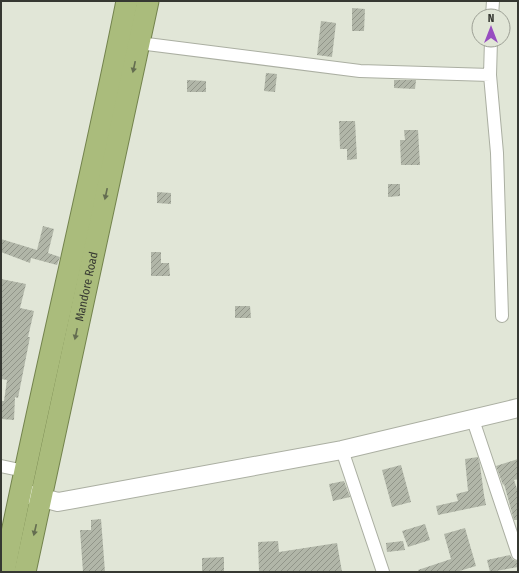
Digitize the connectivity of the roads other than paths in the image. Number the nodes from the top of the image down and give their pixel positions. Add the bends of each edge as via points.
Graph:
1 (127, 1) edge
2 (148, 1) edge
3 (139, 43) junction
4 (491, 48) edge
5 (490, 75) junction
6 (502, 316) dead end
7 (518, 408) edge
8 (473, 420) junction
9 (342, 450) junction
10 (1, 466) edge
11 (25, 471) junction
12 (45, 477) junction
13 (20, 492) junction
14 (42, 498) junction
15 (518, 554) edge
16 (4, 572) edge
17 (25, 572) edge
18 (383, 572) edge

1 - 11 highway, Mandore Road
2 - 3 highway, Mandore Road
3 - 5 street via 360,71
3 -> 12 highway, Mandore Road
4 - 5 street
5 - 6 street via 497,154
7 - 8 main road
8 - 9 main road
8 - 15 street
9 - 14 main road via 58,502
9 - 18 street
10 - 11 street
11 - 12 street
11 - 13 highway, Mandore Road
12 - 14 highway, Mandore Road
13 - 14 main road
13 - 16 highway, Mandore Road
14 -> 17 highway, Mandore Road

